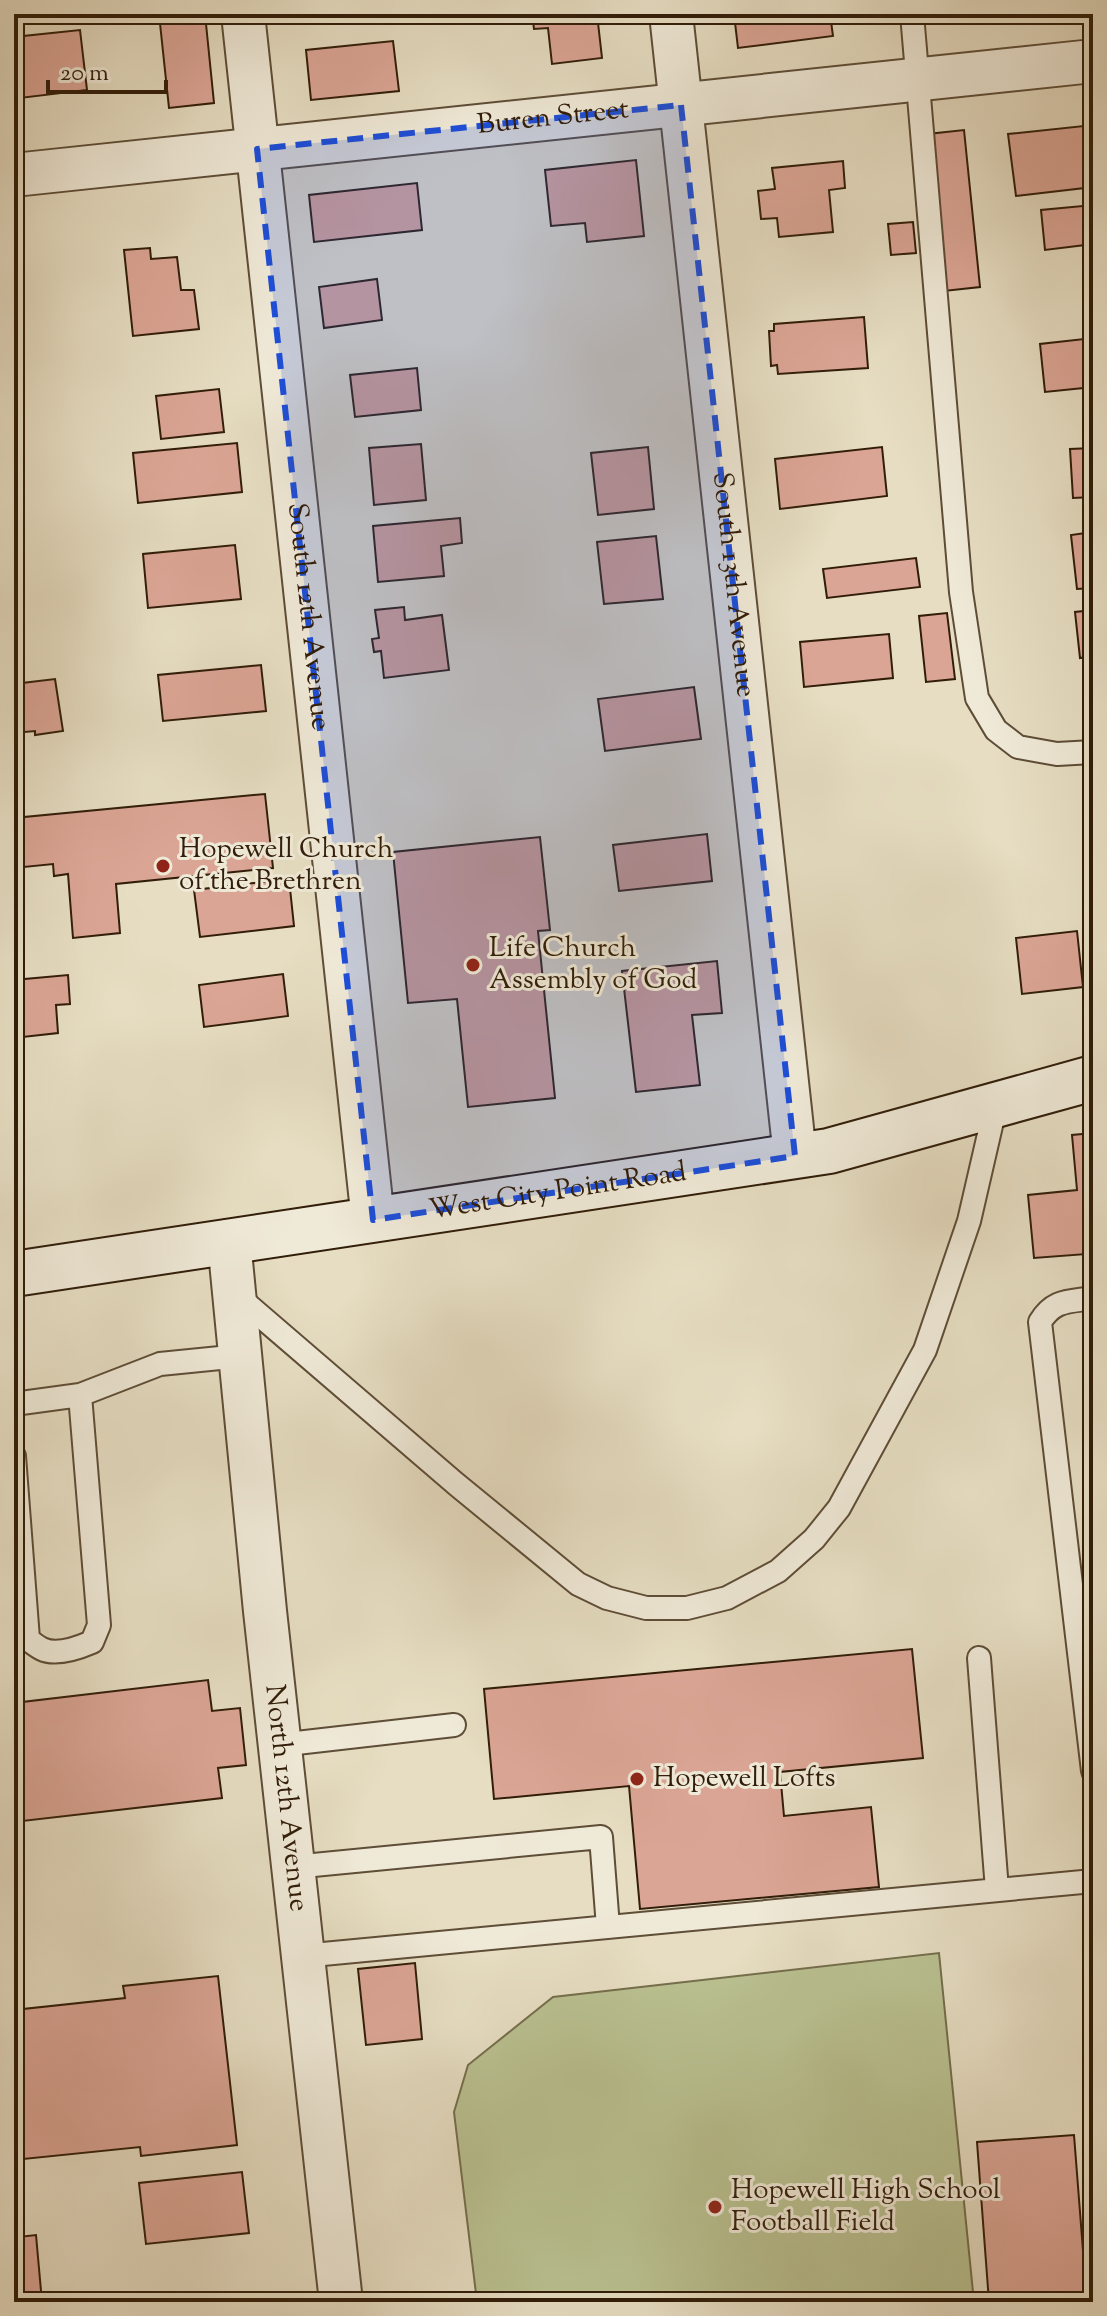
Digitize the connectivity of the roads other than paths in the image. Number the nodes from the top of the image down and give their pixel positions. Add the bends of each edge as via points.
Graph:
1 (243, 14) edge
2 (671, 14) edge
3 (912, 14) edge
4 (1093, 61) edge
5 (919, 80) junction
6 (681, 105) junction
7 (257, 149) junction
8 (14, 175) edge
9 (1093, 752) edge
10 (1093, 1078) edge
11 (996, 1104) junction
12 (795, 1156) junction
13 (373, 1220) junction
14 (229, 1241) junction
15 (14, 1274) edge
16 (234, 1293) junction
17 (1093, 1298) edge
18 (240, 1356) junction
19 (80, 1395) junction
20 (14, 1404) edge
21 (14, 1456) edge
22 (21, 1636) edge
23 (979, 1658) dead end
24 (454, 1725) dead end
25 (279, 1745) junction
26 (1093, 1771) edge
27 (293, 1867) junction
28 (1093, 1881) edge
29 (997, 1890) junction
30 (608, 1927) junction
31 (302, 1956) junction
32 (341, 2302) edge

1 - 7 street, South 12th Avenue
2 - 6 street, South 13th Avenue
3 - 5 lane
4 - 5 street, Buren Street
5 - 6 street, Buren Street
5 - 9 lane via 961,592 977,698 996,730 1018,747 1057,754
6 - 7 street, Buren Street
6 - 12 street, South 13th Avenue
7 - 8 street, Buren Street
7 - 13 street, South 12th Avenue
10 - 11 street, West City Point Road
11 - 12 street, West City Point Road
11 - 16 lane via 969,1221 925,1350 839,1508 778,1571 727,1598 687,1608 646,1608 578,1584
12 - 13 street, West City Point Road
13 - 14 street, West City Point Road
14 - 15 street, West City Point Road
14 - 16 street, North 12th Avenue
16 - 18 street, North 12th Avenue
17 - 26 lane via 1059,1303 1040,1322
18 - 19 lane via 160,1364
18 - 25 street, North 12th Avenue
19 - 20 lane
19 - 22 lane via 99,1625 92,1642 74,1650 44,1651
21 - 22 lane
23 - 29 lane
24 - 25 lane
25 - 27 street, North 12th Avenue
27 - 30 lane via 601,1837
27 - 31 street, North 12th Avenue
28 - 29 lane
29 - 30 lane
30 - 31 lane
31 - 32 street, North 12th Avenue

